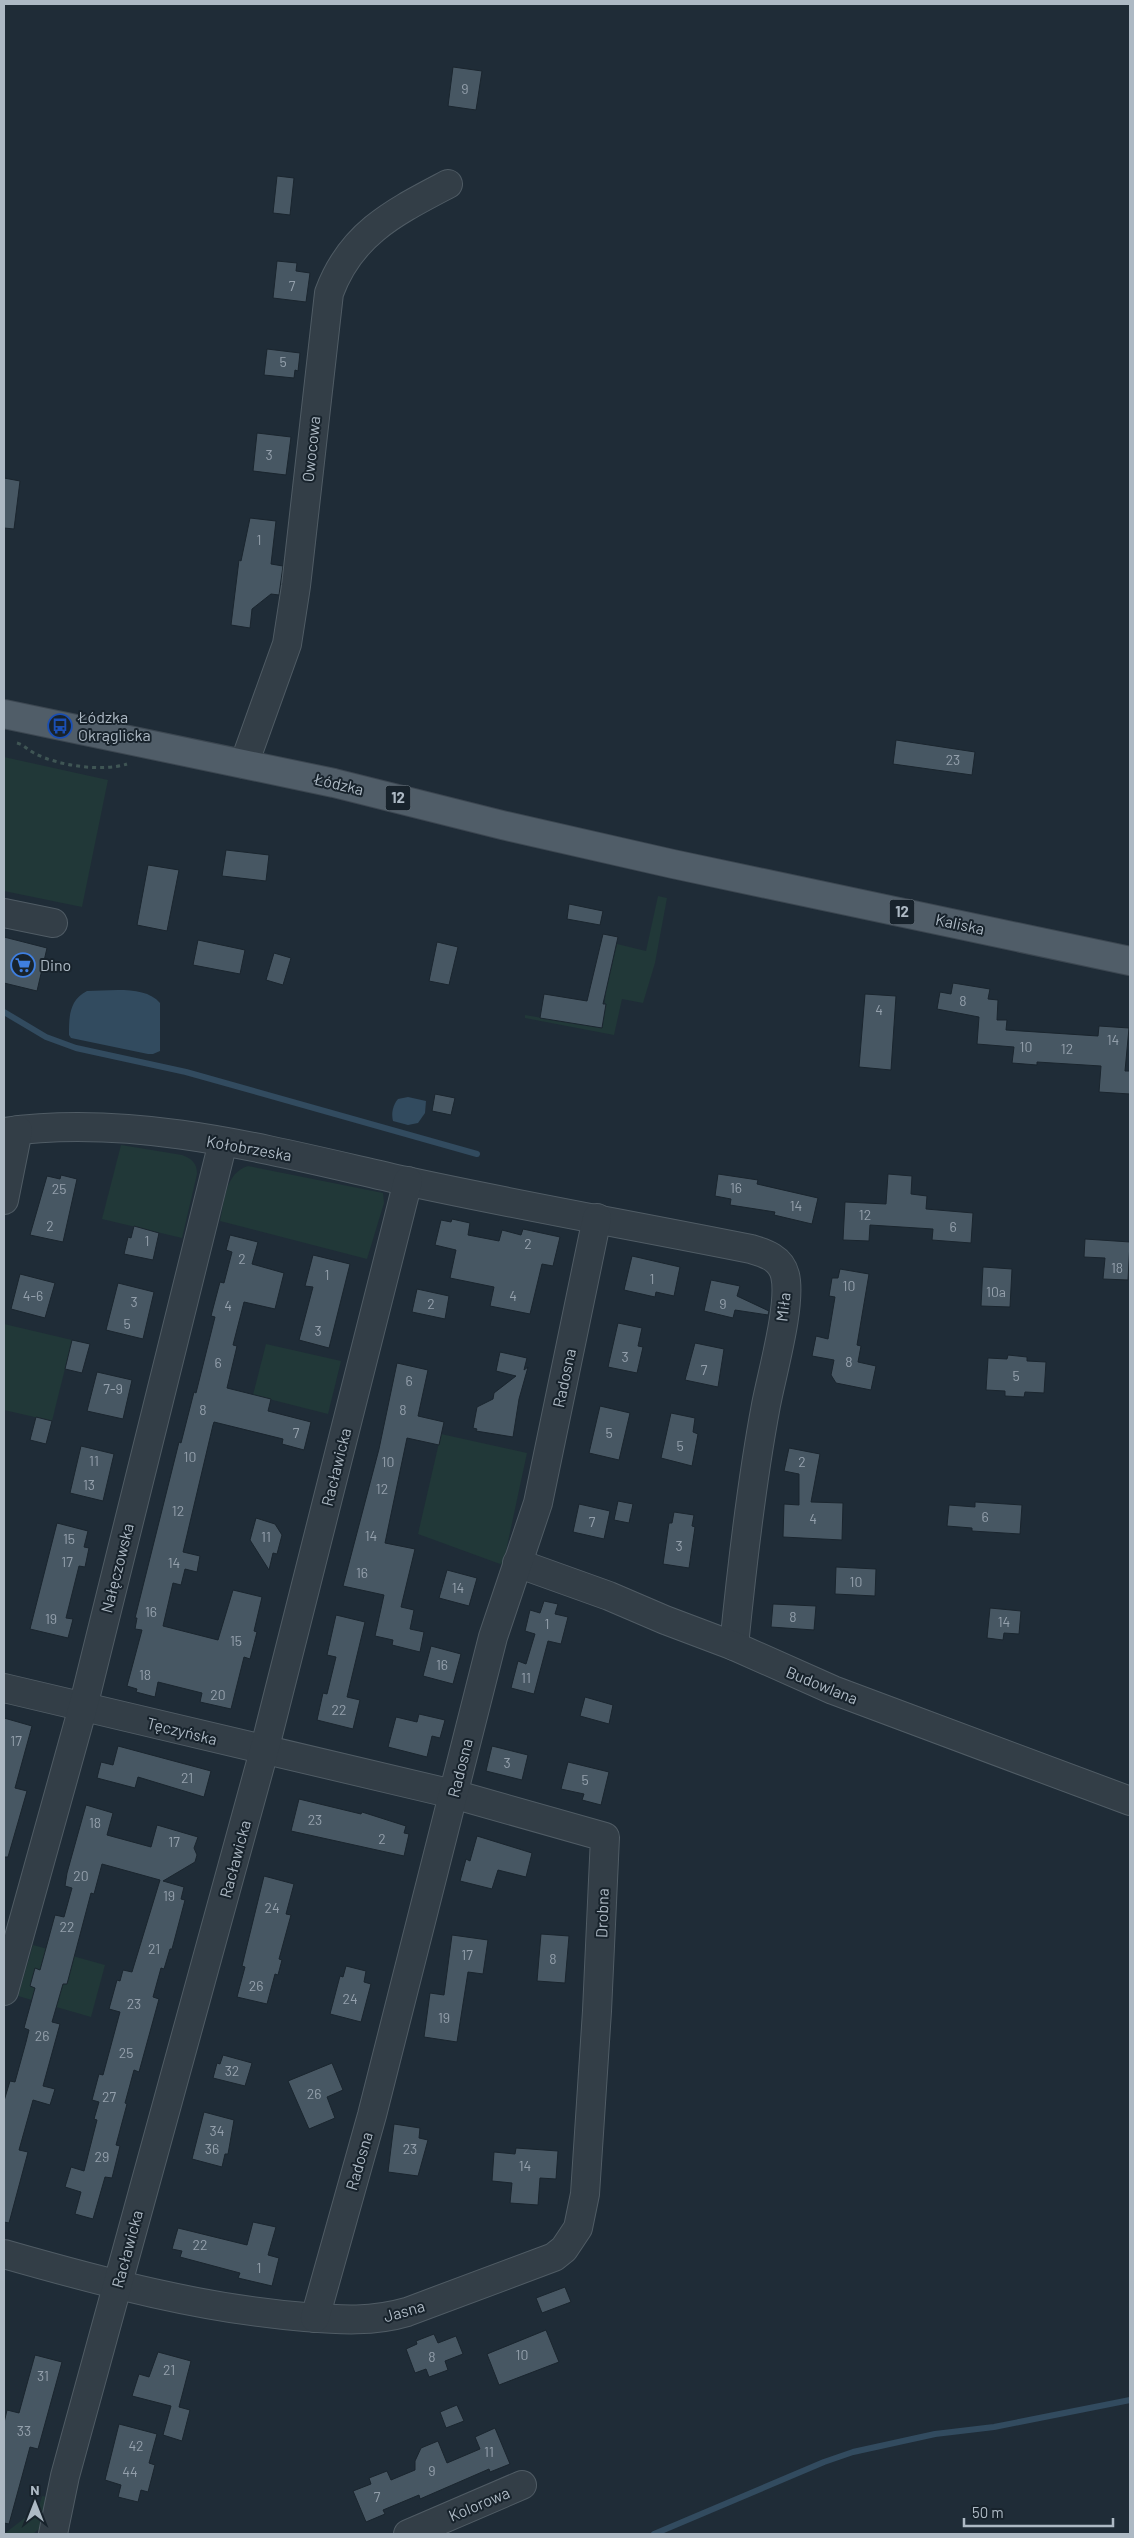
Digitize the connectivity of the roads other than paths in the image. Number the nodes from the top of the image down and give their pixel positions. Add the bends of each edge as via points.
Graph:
1 (448, 184) dead end
2 (4, 714) edge
3 (244, 764) junction
4 (673, 864) joint
5 (4, 913) edge
6 (53, 923) dead end
7 (1130, 961) edge
8 (11, 1131) edge
9 (223, 1142) junction
10 (408, 1181) junction
11 (492, 1197) joint
12 (4, 1200) edge
13 (597, 1218) junction
14 (517, 1563) junction
15 (734, 1646) junction
16 (4, 1688) edge
17 (83, 1707) junction
18 (264, 1751) junction
19 (361, 1774) joint
20 (453, 1794) junction
21 (1130, 1801) edge
22 (4, 1991) edge
23 (572, 2239) joint
24 (4, 2254) edge
25 (117, 2285) junction
26 (315, 2318) junction
27 (522, 2485) dead end
28 (53, 2534) edge
29 (408, 2534) edge

1 - 3 street, Owocowa via 391,214 360,240 336,274 329,292 287,644
2 - 3 main road, Łódzka / 12
3 - 4 main road, Łódzka / 12
4 - 7 main road, Kaliska / 12
5 - 6 street
8 - 9 street, Kołobrzeska via 90,1125
8 - 12 street
9 - 10 street, Kołobrzeska
9 - 17 street, Nałęczowska
10 - 11 street, Kołobrzeska
10 - 18 street, Racławicka
11 - 13 street, Miła
13 - 14 street, Radosna via 538,1503
13 - 15 street, Miła via 751,1249 768,1254 785,1273 784,1310 751,1493
14 - 15 street, Budowlana
14 - 20 street, Radosna
15 - 21 street, Budowlana via 833,1690
16 - 17 street, Tęczyńska
17 - 18 street, Tęczyńska
17 - 22 street, Nałęczowska
18 - 19 street, Tęczyńska
18 - 25 street, Racławicka
19 - 20 street, Drobna
20 - 23 street, Drobna via 605,1836 585,2194 582,2214
20 - 26 street, Radosna via 372,2115
23 - 26 street, Jasna via 554,2257 541,2263 390,2317
24 - 25 street, Jasna
25 - 26 street, Jasna via 221,2306
25 - 28 street, Racławicka via 65,2476
27 - 29 street, Kolorowa

